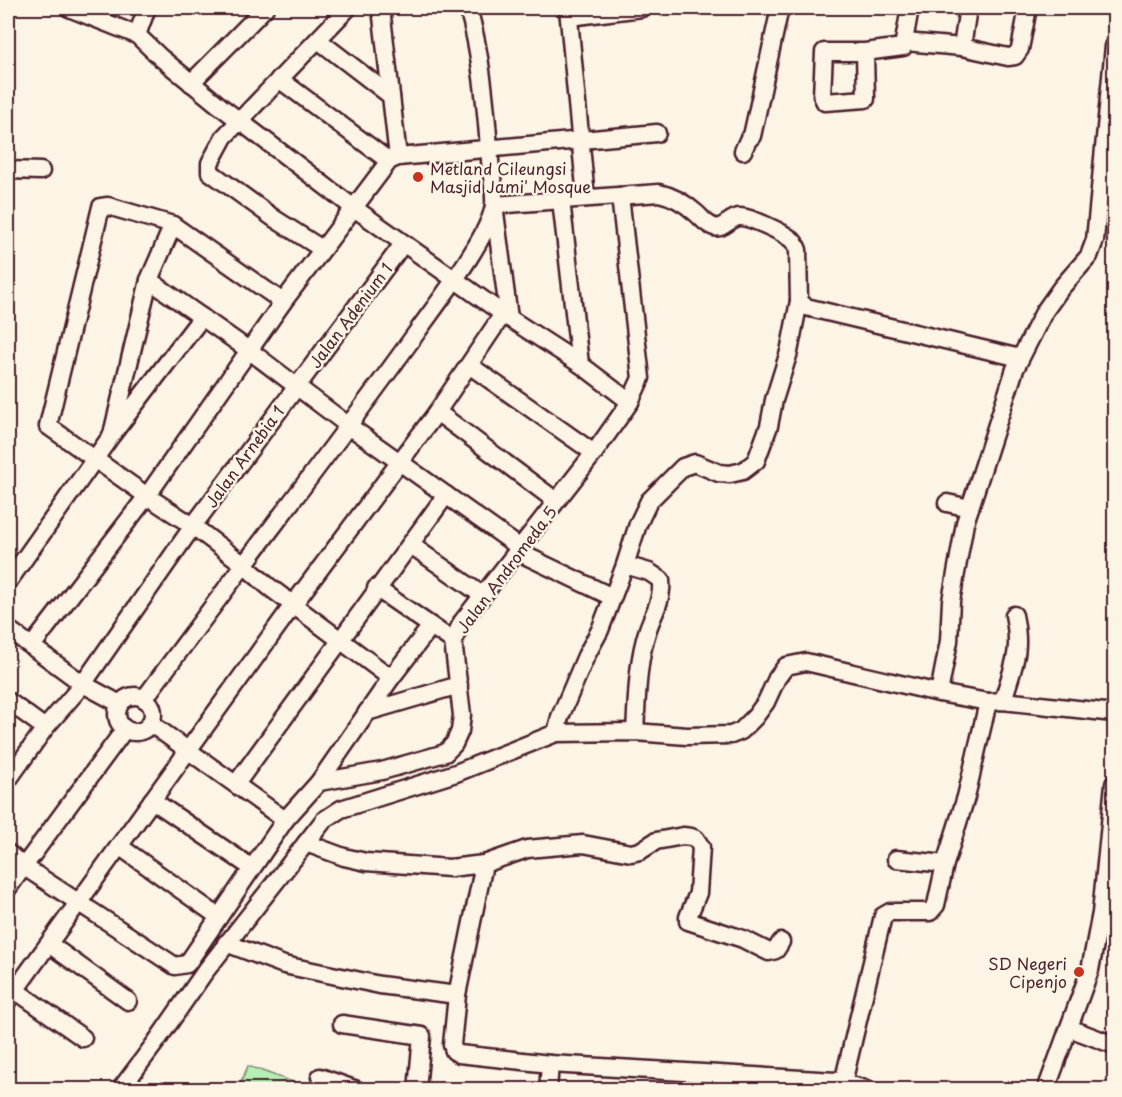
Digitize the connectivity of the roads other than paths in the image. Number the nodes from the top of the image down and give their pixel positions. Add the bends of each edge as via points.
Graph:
1 (69, 8) edge
2 (147, 8) edge
3 (265, 8) edge
4 (348, 8) edge
5 (381, 8) edge
6 (468, 8) edge
7 (642, 8) edge
8 (780, 8) edge
9 (910, 8) edge
10 (968, 8) edge
11 (1028, 8) edge
12 (568, 12) edge
13 (137, 35) junction
14 (318, 40) junction
15 (905, 42) junction
16 (1114, 45) edge
17 (962, 47) junction
18 (865, 52) dead end
19 (279, 79) junction
20 (1112, 80) edge
21 (188, 81) junction
22 (391, 96) junction
23 (239, 121) junction
24 (657, 133) dead end
25 (582, 141) junction
26 (489, 150) junction
27 (743, 151) dead end
28 (393, 159) junction
29 (8, 170) edge
30 (40, 171) dead end
31 (620, 196) junction
32 (586, 198) junction
33 (561, 200) junction
34 (494, 204) junction
35 (354, 208) junction
36 (173, 225) junction
37 (403, 244) junction
38 (322, 249) junction
39 (455, 279) junction
40 (148, 280) junction
41 (799, 301) junction
42 (283, 303) junction
43 (506, 316) junction
44 (202, 317) junction
45 (250, 351) junction
46 (1020, 358) junction
47 (580, 364) junction
48 (469, 365) junction
49 (296, 386) junction
50 (630, 402) junction
51 (437, 412) junction
52 (349, 426) junction
53 (111, 436) junction
54 (594, 453) junction
55 (96, 460) junction
56 (399, 461) junction
57 (446, 495) junction
58 (147, 496) junction
59 (556, 501) junction
60 (947, 503) dead end
61 (970, 508) junction
62 (193, 526) junction
63 (411, 545) junction
64 (518, 549) junction
65 (243, 564) junction
66 (626, 565) junction
67 (8, 582) edge
68 (376, 588) junction
69 (482, 595) junction
70 (612, 597) junction
71 (293, 605) junction
72 (1014, 615) dead end
73 (431, 626) junction
74 (8, 629) edge
75 (340, 640) junction
76 (453, 640) junction
77 (32, 646) junction
78 (391, 678) junction
79 (83, 684) junction
80 (459, 685) junction
81 (939, 693) junction
82 (144, 699) junction
83 (8, 701) edge
84 (995, 701) junction
85 (120, 704) junction
86 (367, 712) junction
87 (1114, 713) edge
88 (150, 723) junction
89 (45, 728) junction
90 (125, 729) junction
91 (634, 732) junction
92 (556, 733) junction
93 (188, 750) junction
94 (9, 775) edge
95 (319, 782) junction
96 (236, 784) junction
97 (1114, 784) edge
98 (152, 801) junction
99 (285, 820) junction
100 (306, 843) junction
101 (119, 846) junction
102 (8, 853) edge
103 (896, 859) dead end
104 (484, 864) junction
105 (945, 864) junction
106 (23, 866) junction
107 (252, 868) junction
108 (1109, 886) edge
109 (8, 888) edge
110 (79, 902) junction
111 (219, 917) junction
112 (781, 942) dead end
113 (49, 944) junction
114 (226, 944) junction
115 (11, 995) edge
116 (457, 995) junction
117 (128, 1001) dead end
118 (342, 1024) dead end
119 (1069, 1028) junction
120 (83, 1038) dead end
121 (1114, 1045) edge
122 (550, 1064) junction
123 (320, 1077) dead end
124 (843, 1083) junction
125 (120, 1089) edge
126 (357, 1089) edge
127 (417, 1089) edge
128 (548, 1089) edge
129 (869, 1089) edge
130 (1046, 1089) edge

1 - 13 street
2 - 13 street
3 - 21 street
4 - 14 street
5 - 22 street
6 - 26 street
7 - 12 street
8 - 27 street via 752,136
9 - 15 street
10 - 17 street
11 - 17 street via 1015,56
12 - 25 street
13 - 21 street
14 - 19 street
14 - 22 street
15 - 17 street
15 - 18 street via 902,48
16 - 20 street
19 - 23 street
19 - 28 street
20 - 46 street via 1095,240 1089,256 1044,312
21 - 23 street
22 - 28 street
23 - 35 street
23 - 38 street via 224,137 210,163 210,172
24 - 25 street
25 - 26 street
25 - 32 street
26 - 28 street
26 - 34 street
28 - 35 street
29 - 30 street
31 - 32 street
31 - 41 street via 670,195 715,227 746,218 789,237 798,250
31 - 50 street, Jalan Andromeda 5 via 641,378
32 - 33 street
33 - 34 street
33 - 47 street
34 - 39 street via 483,232
34 - 43 street
35 - 37 street
35 - 38 street
36 - 40 street
36 - 42 street
36 - 55 street via 108,206 101,207 99,213 47,423
37 - 39 street
37 - 49 street, Jalan Adenium 1
38 - 42 street
39 - 43 street
39 - 52 street
40 - 44 street
40 - 53 street
41 - 46 street via 806,307
41 - 66 street via 789,352 756,461 743,471 730,474 695,463 683,467 649,501
42 - 45 street
43 - 47 street
43 - 48 street
44 - 45 street
44 - 53 street
45 - 49 street
45 - 58 street
46 - 61 street
47 - 50 street
48 - 51 street
48 - 54 street
49 - 52 street
49 - 62 street, Jalan Arnebia 1
50 - 54 street, Jalan Andromeda 5
51 - 56 street
51 - 59 street
52 - 56 street
52 - 65 street
53 - 55 street
54 - 59 street, Jalan Andromeda 5
55 - 58 street
55 - 67 street
56 - 57 street
56 - 71 street
57 - 63 street
57 - 64 street
58 - 62 street
58 - 77 street
59 - 64 street, Jalan Andromeda 5
60 - 61 street
61 - 81 street via 951,601 949,641
62 - 65 street
62 - 79 street, Jalan Arnebia 1
63 - 68 street
63 - 69 street
64 - 69 street, Jalan Andromeda 5
64 - 70 street
65 - 71 street
65 - 82 street
66 - 70 street
66 - 91 street via 656,575 662,587 642,659
68 - 73 street
68 - 75 street
69 - 76 street, Jalan Andromeda 5
70 - 92 street
71 - 75 street
71 - 93 street
72 - 84 street via 1018,646 1015,662
73 - 76 street
73 - 78 street
74 - 77 street
75 - 78 street
75 - 96 street
76 - 80 street, Jalan Andromeda 5
77 - 79 street
78 - 86 street
79 - 85 street
79 - 89 street, Jalan Arnebia 1
80 - 86 street
80 - 95 street, Jalan Andromeda 5 via 460,731 445,753 382,771
81 - 84 street
81 - 91 street via 797,663 786,666 755,717 731,735
82 - 85 street via 131,697
82 - 88 street via 152,710
83 - 89 street
84 - 87 street
84 - 105 street
85 - 90 street via 118,718
86 - 95 street
88 - 90 street via 139,731
88 - 93 street
89 - 94 street, Jalan Arnebia 1
90 - 106 street
91 - 92 street
92 - 100 street via 456,773 336,811
93 - 96 street
93 - 98 street
95 - 99 street
96 - 99 street
97 - 108 street
98 - 101 street
98 - 107 street
99 - 107 street
100 - 104 street via 366,862 450,868
100 - 114 street
101 - 110 street
101 - 111 street
102 - 106 street
103 - 105 street
104 - 112 street via 527,849 583,844 631,853 656,841 691,837 701,846 698,892 688,921 769,952
104 - 116 street
105 - 124 street via 936,905 930,912 890,912 883,916
106 - 109 street
106 - 110 street
107 - 111 street
108 - 119 street via 1090,970
110 - 111 street via 175,966 187,964
110 - 113 street
113 - 115 street
113 - 117 street
114 - 116 street via 284,965 380,985
114 - 125 street
115 - 120 street
116 - 122 street via 454,1051
118 - 127 street via 422,1036
119 - 121 street
119 - 130 street
122 - 124 street
122 - 128 street
123 - 126 street
124 - 129 street

